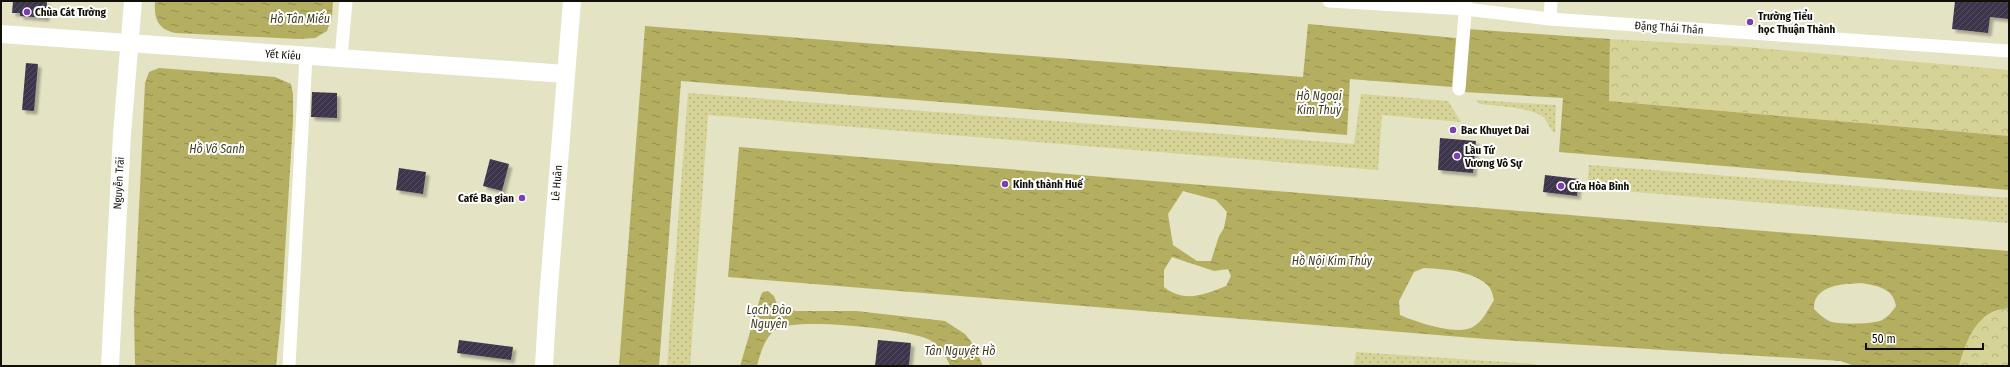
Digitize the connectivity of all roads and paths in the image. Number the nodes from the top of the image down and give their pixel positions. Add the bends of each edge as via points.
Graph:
1 (133, 1) edge
2 (346, 1) edge
3 (572, 1) edge
4 (1329, 1) edge
5 (1551, 1) edge
6 (1371, 2) edge
7 (1466, 5) edge
8 (1550, 19) junction
9 (1, 34) edge
10 (130, 43) junction
11 (2009, 51) edge
12 (306, 56) junction
13 (341, 58) junction
14 (566, 74) junction
15 (1459, 89) dead end
16 (110, 366) edge
17 (289, 366) edge
18 (544, 366) edge

1 - 10 street, Nguyễn Trãi
2 - 13 street
3 - 14 street, Lê Huân
4 - 6 street, Đặng Thái Thân
5 - 8 street
6 - 7 street, Đặng Thái Thân
7 - 8 street, Đặng Thái Thân
7 - 15 street
8 - 11 street, Đặng Thái Thân
9 - 10 street, Yết Kiêu
10 - 12 street, Yết Kiêu
10 - 16 street, Nguyễn Trãi via 122,134
12 - 13 street, Yết Kiêu
12 - 17 street
13 - 14 street, Yết Kiêu
14 - 18 street, Lê Huân

